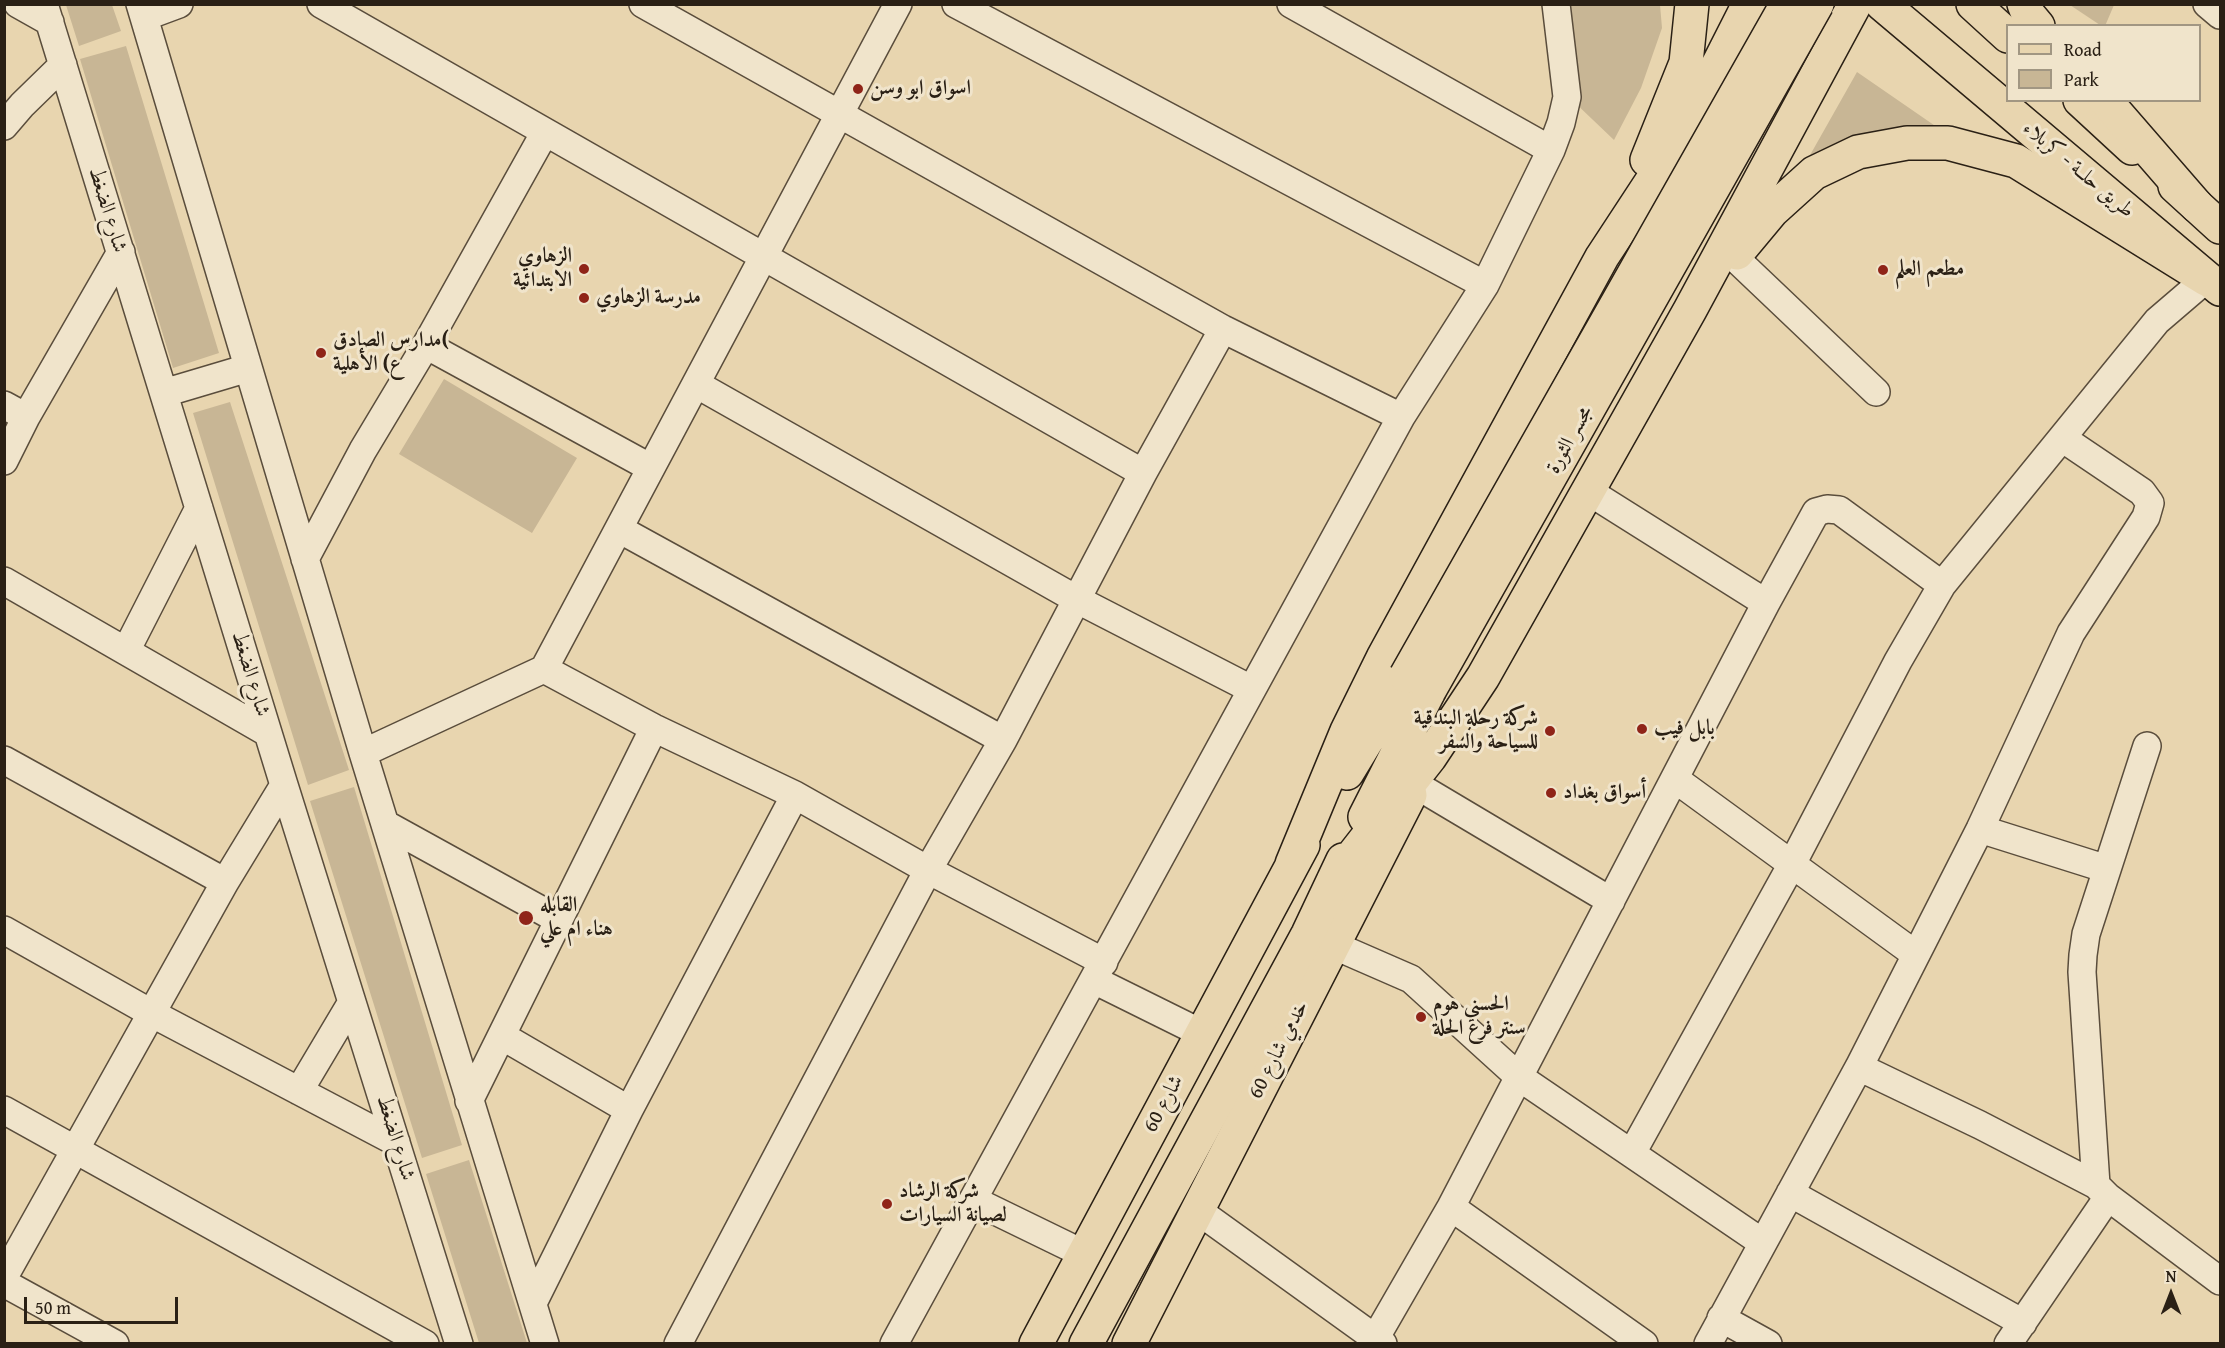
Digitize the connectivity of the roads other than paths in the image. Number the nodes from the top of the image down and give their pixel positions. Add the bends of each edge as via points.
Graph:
1 (18, 4) edge
2 (179, 4) edge
3 (321, 4) edge
4 (643, 4) edge
5 (898, 4) edge
6 (956, 4) edge
7 (1292, 4) edge
8 (1556, 4) edge
9 (1692, 4) edge
10 (1749, 4) edge
11 (1787, 4) edge
12 (1817, 4) edge
13 (1855, 4) edge
14 (1882, 4) edge
15 (1973, 4) edge
16 (2024, 4) edge
17 (2207, 4) edge
18 (142, 11) edge
19 (47, 13) edge
20 (2220, 15) edge
21 (2036, 24) edge
22 (2006, 35) edge
23 (63, 65) junction
24 (2082, 102) edge
25 (2107, 102) edge
26 (839, 115) junction
27 (4, 126) edge
28 (545, 132) junction
29 (1684, 132) junction
30 (1551, 150) junction
31 (1763, 175) junction
32 (2209, 216) edge
33 (120, 252) junction
34 (764, 256) junction
35 (1602, 257) junction
36 (1734, 257) junction
37 (2213, 284) edge
38 (1485, 285) junction
39 (1690, 310) junction
40 (1223, 329) junction
41 (426, 345) junction
42 (248, 368) junction
43 (696, 384) junction
44 (1876, 392) dead end
45 (164, 393) junction
46 (15, 411) edge
47 (1401, 417) junction
48 (2062, 438) junction
49 (4, 461) edge
50 (651, 468) junction
51 (1143, 473) junction
52 (1588, 490) junction
53 (199, 508) junction
54 (618, 529) junction
55 (305, 559) junction
56 (4, 581) edge
57 (1942, 585) junction
58 (1076, 599) junction
59 (1766, 603) junction
60 (126, 651) junction
61 (544, 669) junction
62 (1418, 684) junction
63 (1251, 689) junction
64 (654, 728) junction
65 (268, 733) junction
66 (1003, 740) junction
67 (2147, 746) dead end
68 (363, 753) junction
69 (4, 760) edge
70 (1423, 771) junction
71 (1675, 779) junction
72 (284, 784) junction
73 (795, 795) junction
74 (385, 824) junction
75 (1980, 830) junction
76 (1292, 864) junction
77 (1792, 864) junction
78 (2107, 869) junction
79 (928, 870) junction
80 (1333, 881) junction
81 (225, 882) junction
82 (1611, 901) junction
83 (560, 920) junction
84 (4, 930) edge
85 (1333, 945) junction
86 (1915, 954) junction
87 (1099, 971) junction
88 (352, 1002) junction
89 (151, 1013) junction
90 (1201, 1033) junction
91 (502, 1036) junction
92 (1859, 1066) junction
93 (1519, 1077) junction
94 (299, 1091) junction
95 (469, 1101) junction
96 (4, 1110) edge
97 (629, 1110) junction
98 (396, 1142) junction
99 (75, 1149) junction
100 (1632, 1153) junction
101 (2102, 1191) junction
102 (1790, 1193) junction
103 (974, 1200) junction
104 (1450, 1207) junction
105 (1197, 1210) junction
106 (1763, 1243) junction
107 (1084, 1254) junction
108 (4, 1277) edge
109 (2220, 1281) edge
110 (4, 1283) edge
111 (533, 1302) junction
112 (1722, 1318) junction
113 (2015, 1334) edge
114 (1377, 1342) edge
115 (116, 1344) edge
116 (425, 1344) edge
117 (459, 1344) edge
118 (545, 1344) edge
119 (678, 1344) edge
120 (894, 1344) edge
121 (1036, 1344) edge
122 (1086, 1344) edge
123 (1129, 1344) edge
124 (1644, 1344) edge
125 (1708, 1344) edge
126 (1768, 1344) edge

1 - 19 street
2 - 18 street
3 - 28 street
4 - 26 street
5 - 26 street
6 - 38 street
7 - 30 street
8 - 30 street via 1567,97
9 - 35 main road via 1686,63 1660,132
10 - 29 main road
11 - 62 main road, مجسر الثورة, bridge
12 - 62 main road, مجسر الثورة, bridge
13 - 31 main road
14 - 37 main road, طريق حلــة - كربلاء
15 - 22 main road
16 - 21 main road
17 - 20 street
18 - 42 street
19 - 23 street, شارع الضغط
23 - 27 street
23 - 33 street, شارع الضغط
24 - 32 main road
25 - 32 main road
26 - 34 street
26 - 40 street
28 - 34 street
28 - 41 street
29 - 31 main road via 1710,115 1742,118 1759,130 1770,150
29 - 35 main road
30 - 38 street
31 - 39 main road
33 - 45 street, شارع الضغط
33 - 46 street
34 - 43 street
34 - 51 street
35 - 76 main road via 1383,658 1347,731
36 - 37 main road via 1772,211 1814,173 1858,152 1907,143 1948,143 2016,161
36 - 39 main road
36 - 44 street
37 - 48 street via 2157,321
38 - 47 street
39 - 52 main road
40 - 47 street
40 - 51 street
41 - 50 street
41 - 55 street via 363,450
42 - 45 street
42 - 55 street
43 - 50 street
43 - 58 street
45 - 53 street, شارع الضغط
46 - 49 street
47 - 63 street
48 - 57 street
48 - 75 street via 2142,492 2150,502 2146,517 2071,633
50 - 54 street
51 - 58 street
52 - 59 street
52 - 70 main road via 1482,677
53 - 60 street
53 - 65 street, شارع الضغط
54 - 61 street
54 - 66 street
55 - 68 street
56 - 60 street
57 - 59 street via 1839,510 1827,509 1816,512
57 - 77 street
58 - 63 street
58 - 66 street
59 - 71 street
60 - 65 street
61 - 64 street
61 - 68 street
62 - 76 main road, مجسر الثورة
62 - 80 main road, مجسر الثورة
63 - 87 street
64 - 73 street
64 - 83 street
65 - 72 street, شارع الضغط
66 - 79 street
67 - 78 street
68 - 74 street
69 - 81 street
70 - 80 main road
70 - 82 street
70 - 85 main road, خدمي شارع 60
71 - 77 street
71 - 82 street
72 - 81 street
72 - 88 street, شارع الضغط
73 - 79 street
73 - 97 street
74 - 83 street
74 - 95 street
75 - 78 street
75 - 86 street
76 - 90 main road, شارع 60
77 - 86 street
77 - 100 street
78 - 101 street via 2086,934 2082,972
79 - 87 street
79 - 119 street
80 - 122 main road
81 - 89 street
82 - 93 street
83 - 91 street
84 - 89 street
85 - 93 street via 1411,979
85 - 105 main road, خدمي شارع 60
86 - 92 street
87 - 90 street
87 - 103 street
88 - 94 street
88 - 98 street, شارع الضغط
89 - 94 street
89 - 99 street
90 - 107 main road, شارع 60
91 - 95 street
91 - 97 street
92 - 101 street
92 - 102 street
93 - 100 street
93 - 104 street
94 - 98 street
95 - 111 street
96 - 99 street
97 - 111 street
98 - 117 street, شارع الضغط
99 - 108 street
99 - 116 street
100 - 106 street
101 - 109 street
101 - 113 street
102 - 106 street
102 - 113 street
103 - 107 street
103 - 120 street
104 - 114 street
104 - 124 street
105 - 114 street
105 - 123 main road, خدمي شارع 60
106 - 112 street
107 - 121 main road, شارع 60
110 - 115 street
111 - 118 street
112 - 125 street
112 - 126 street

